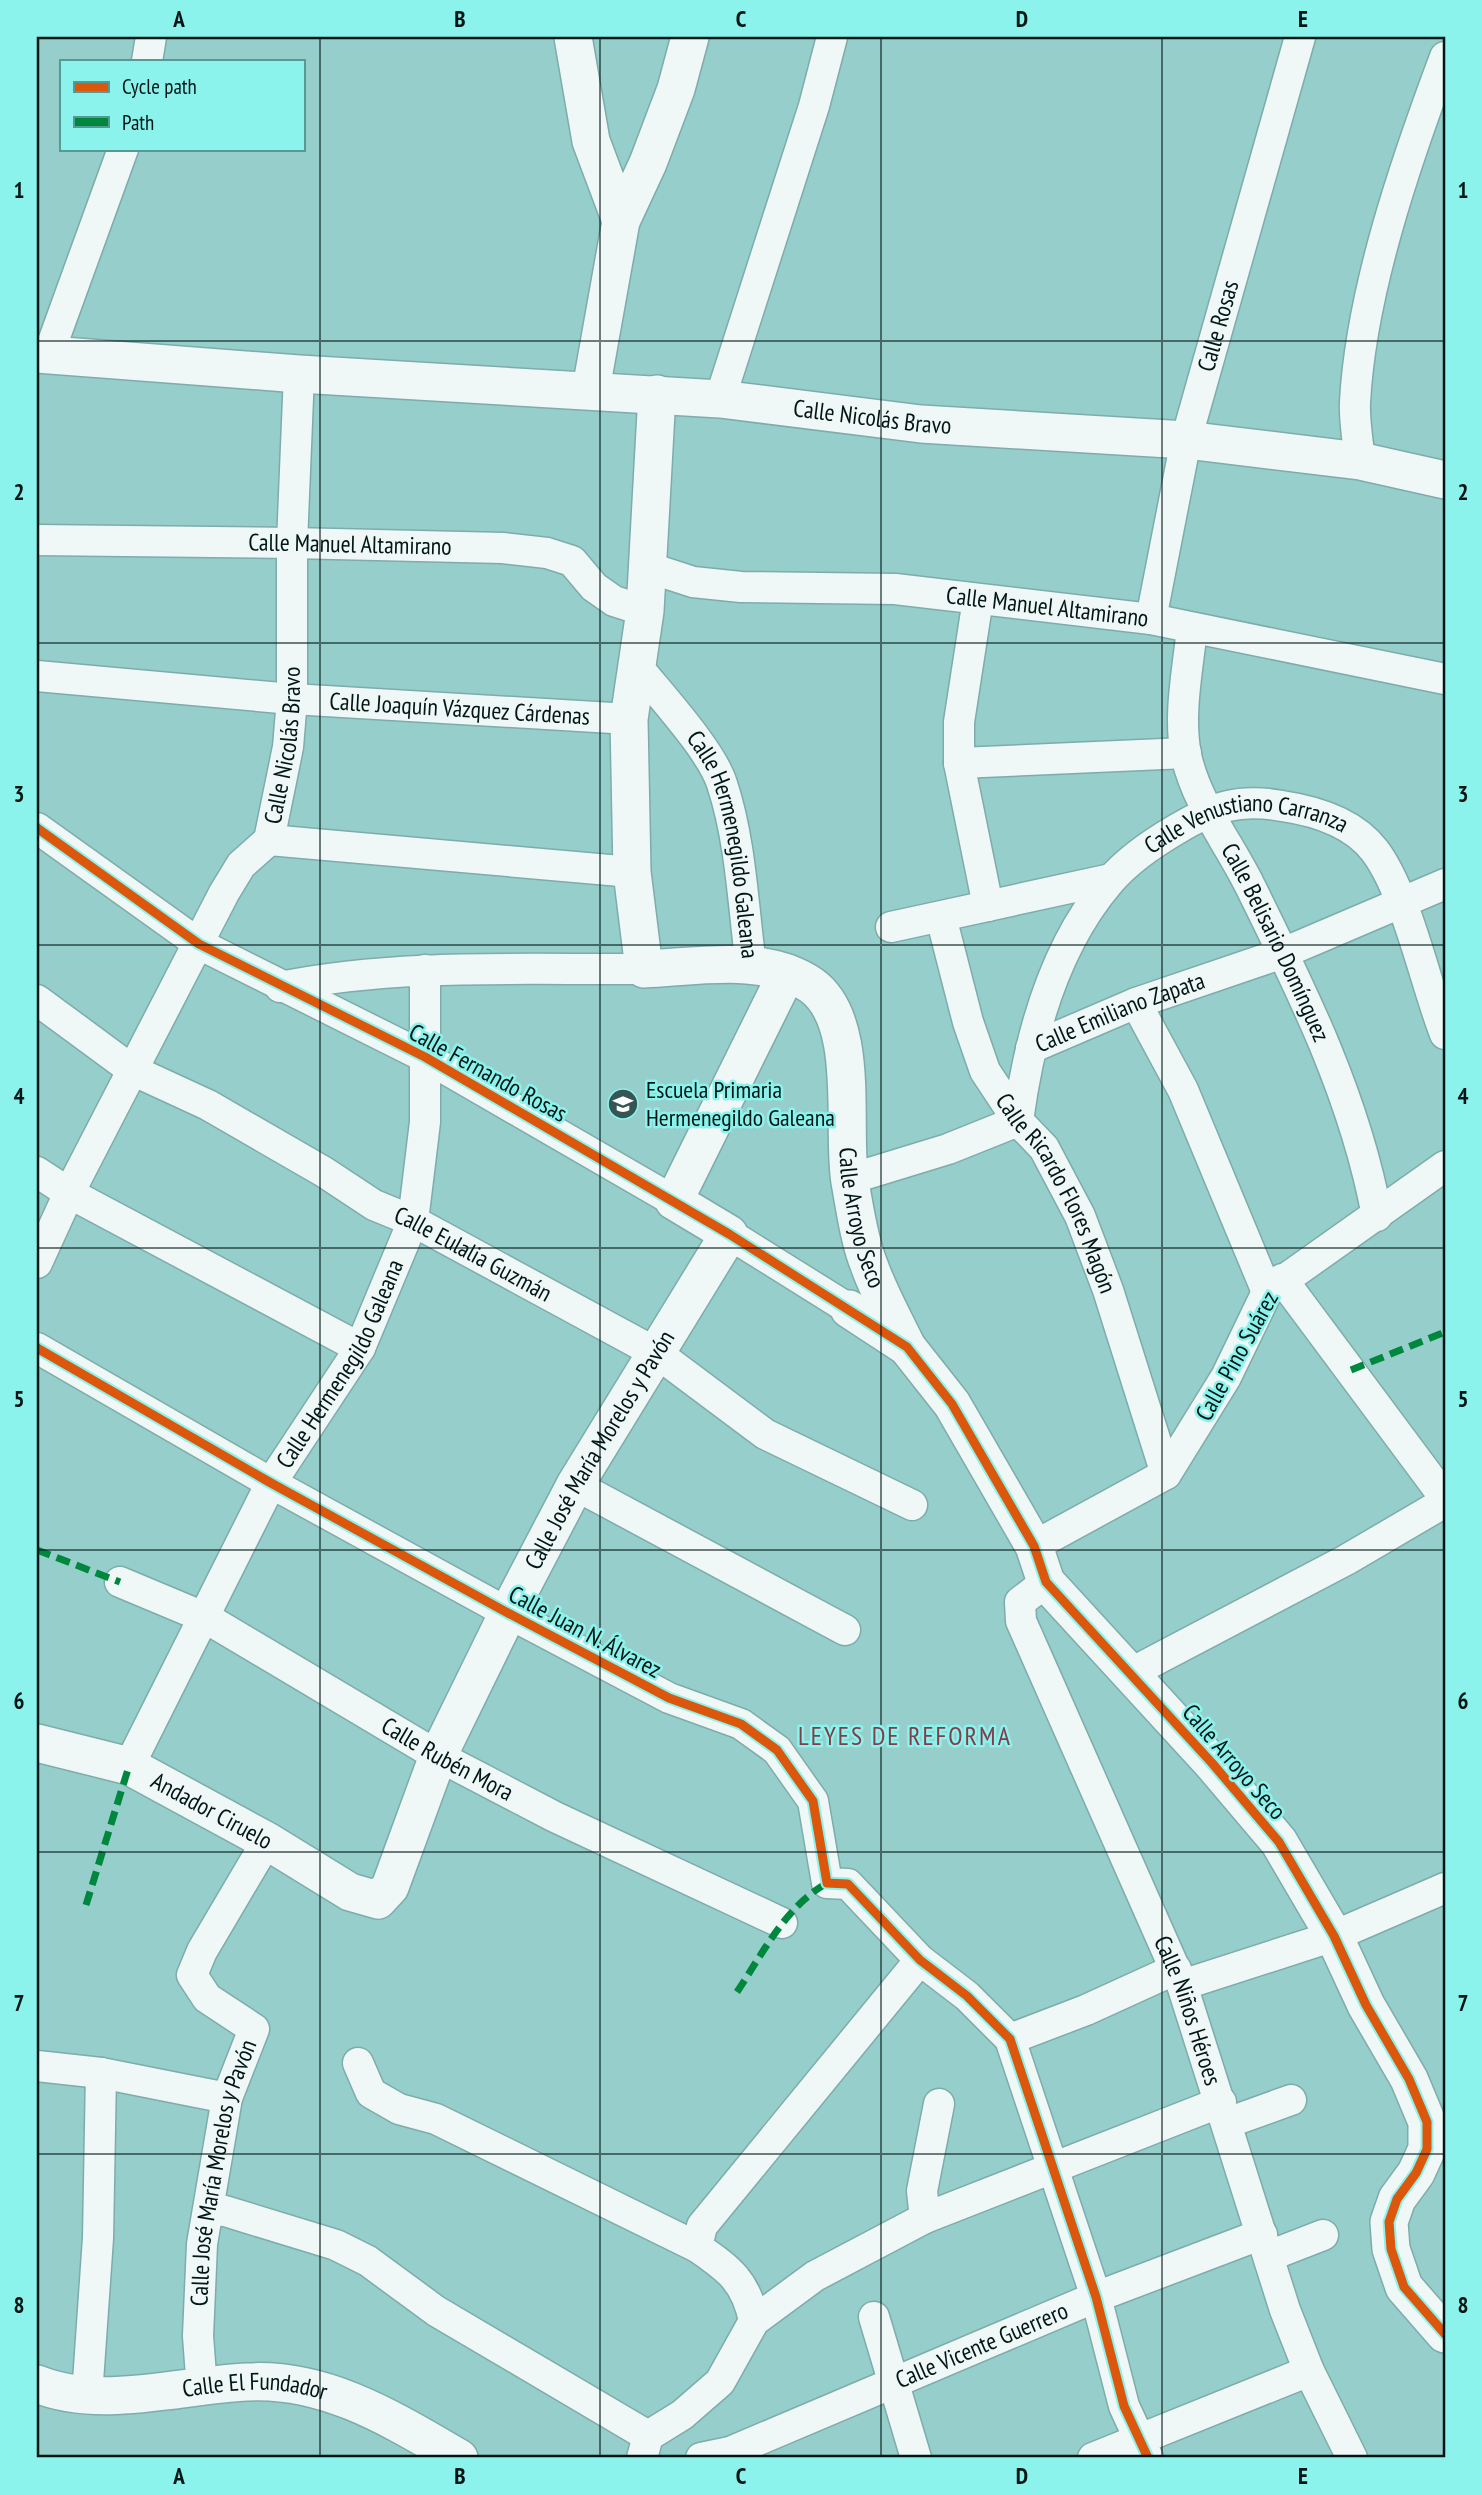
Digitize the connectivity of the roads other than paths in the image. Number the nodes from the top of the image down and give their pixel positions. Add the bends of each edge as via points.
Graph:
1 (150, 37) edge
2 (573, 37) edge
3 (691, 37) edge
4 (832, 37) edge
5 (1300, 37) edge
6 (1445, 57) edge
7 (147, 60) edge
8 (123, 150) edge
9 (621, 221) junction
10 (43, 353) edge
11 (299, 374) junction
12 (591, 389) junction
13 (657, 394) junction
14 (720, 399) junction
15 (1186, 440) junction
16 (1360, 461) junction
17 (1445, 480) edge
18 (37, 540) edge
19 (292, 542) junction
20 (647, 567) junction
21 (978, 599) junction
22 (645, 611) junction
23 (1151, 619) junction
24 (1192, 628) junction
25 (637, 666) junction
26 (37, 676) edge
27 (1445, 678) edge
28 (292, 699) junction
29 (629, 719) junction
30 (1186, 752) junction
31 (960, 763) junction
32 (1209, 810) junction
33 (37, 828) edge
34 (269, 840) junction
35 (632, 872) junction
36 (1111, 880) junction
37 (1445, 884) edge
38 (1399, 901) junction
39 (988, 906) junction
40 (941, 917) junction
41 (891, 927) dead end
42 (199, 944) junction
43 (1283, 953) junction
44 (751, 965) junction
45 (644, 969) junction
46 (425, 970) junction
47 (787, 973) junction
48 (280, 986) junction
49 (37, 1000) edge
50 (1136, 1003) junction
51 (1445, 1034) edge
52 (1031, 1048) junction
53 (425, 1057) junction
54 (132, 1070) junction
55 (1018, 1121) junction
56 (1445, 1166) edge
57 (37, 1172) edge
58 (849, 1180) junction
59 (69, 1193) junction
60 (674, 1200) junction
61 (1377, 1216) junction
62 (413, 1221) junction
63 (729, 1234) junction
64 (37, 1263) edge
65 (1275, 1286) junction
66 (849, 1309) joint
67 (907, 1347) junction
68 (37, 1348) edge
69 (360, 1348) junction
70 (658, 1354) junction
71 (1166, 1474) junction
72 (271, 1483) junction
73 (575, 1485) junction
74 (1445, 1500) edge
75 (912, 1505) dead end
76 (1034, 1546) junction
77 (120, 1582) dead end
78 (1046, 1582) junction
79 (508, 1614) junction
80 (206, 1618) junction
81 (845, 1630) dead end
82 (1129, 1674) junction
83 (37, 1743) edge
84 (438, 1756) junction
85 (129, 1766) junction
86 (267, 1841) junction
87 (1445, 1888) edge
88 (378, 1900) joint
89 (782, 1923) dead end
90 (1334, 1936) junction
91 (920, 1960) junction
92 (1179, 1977) junction
93 (1010, 2039) junction
94 (358, 2063) dead end
95 (37, 2066) edge
96 (101, 2073) junction
97 (227, 2098) junction
98 (1291, 2100) dead end
99 (939, 2104) dead end
100 (1224, 2113) junction
101 (1056, 2169) junction
102 (209, 2210) junction
103 (925, 2218) junction
104 (1323, 2235) dead end
105 (1265, 2245) junction
106 (697, 2247) junction
107 (1097, 2297) junction
108 (874, 2317) dead end
109 (754, 2321) junction
110 (1445, 2334) edge
111 (1309, 2371) junction
112 (890, 2381) junction
113 (37, 2384) edge
114 (202, 2389) junction
115 (87, 2396) junction
116 (645, 2447) edge
117 (1143, 2449) edge
118 (459, 2458) edge
119 (701, 2458) edge
120 (916, 2458) edge
121 (1093, 2458) edge
122 (1352, 2458) edge

1 - 7 street
2 - 9 street via 591,141
3 - 9 street via 648,163
4 - 14 street
5 - 15 street, Calle Rosas
6 - 16 street via 1402,182 1363,332 1355,405
8 - 10 street
9 - 12 street
10 - 11 street, Calle Nicolás Bravo
11 - 12 street, Calle Nicolás Bravo
11 - 19 street, Calle Nicolás Bravo
12 - 13 street, Calle Nicolás Bravo
13 - 14 street, Calle Nicolás Bravo
13 - 20 street
14 - 15 street, Calle Nicolás Bravo via 921,424
15 - 16 street, Calle Nicolás Bravo
15 - 23 street, Calle Rosas
16 - 17 street, Calle Nicolás Bravo
18 - 19 street, Calle Manuel Altamirano
19 - 22 street, Calle Manuel Altamirano via 547,553 572,561 594,587 614,601
19 - 28 street, Calle Nicolás Bravo
20 - 21 street, Calle Manuel Altamirano via 693,582 740,587 895,589
20 - 22 street
21 - 23 street, Calle Manuel Altamirano
21 - 31 street via 960,723
22 - 25 street
23 - 24 street, Calle Manuel Altamirano
24 - 27 street, Calle Manuel Altamirano
24 - 30 street, Calle Belisario Domínguez via 1184,713
25 - 29 street
25 - 44 street, Calle Hermenegildo Galeana via 689,730 722,782
26 - 28 street, Calle Joaquín Vázquez Cárdenas
28 - 29 street, Calle Joaquín Vázquez Cárdenas
28 - 34 street, Calle Nicolás Bravo via 288,747
29 - 35 street
30 - 31 street
30 - 32 street, Calle Belisario Domínguez via 1194,783
31 - 39 street
32 - 36 street, Calle Venustiano Carranza via 1154,842
32 - 38 street, Calle Venustiano Carranza via 1265,803 1317,811 1342,823 1375,851
32 - 43 street, Calle Belisario Domínguez
33 - 42 street, Calle Fernando Rosas
34 - 35 street
34 - 42 street, Calle Nicolás Bravo via 242,865
35 - 45 street
36 - 39 street
36 - 52 street, Calle Venustiano Carranza via 1082,920 1041,1012
37 - 38 street, Calle Emiliano Zapata
38 - 43 street, Calle Emiliano Zapata
38 - 51 street, Calle Venustiano Carranza
39 - 40 street
40 - 41 street
40 - 55 street, Calle Ricardo Flores Magón via 985,1071
42 - 48 street, Calle Fernando Rosas
42 - 54 street, Calle Nicolás Bravo
43 - 50 street, Calle Emiliano Zapata
43 - 61 street, Calle Belisario Domínguez via 1326,1045 1354,1122
44 - 45 street, Calle Hermenegildo Galeana
44 - 47 street, Calle Arroyo Seco
45 - 46 street
46 - 48 street
46 - 53 street, Calle Hermenegildo Galeana
47 - 58 street, Calle Arroyo Seco via 812,985 828,1003 845,1051
47 - 60 street
48 - 53 street, Calle Fernando Rosas
49 - 54 street, Calle Eulalia Guzmán
50 - 52 street, Calle Emiliano Zapata
50 - 65 street via 1183,1090
52 - 55 street, Calle Emiliano Zapata
53 - 60 street, Calle Fernando Rosas
53 - 62 street, Calle Hermenegildo Galeana via 425,1122
54 - 59 street, Calle Nicolás Bravo
54 - 62 street, Calle Eulalia Guzmán via 208,1105 374,1205
55 - 58 street
55 - 71 street, Calle Ricardo Flores Magón via 1044,1149 1080,1216
56 - 61 street, Calle Pino Suárez
57 - 59 street
58 - 67 street, Calle Arroyo Seco via 868,1264
59 - 64 street, Calle Nicolás Bravo
59 - 69 street
60 - 63 street, Calle Fernando Rosas
61 - 65 street, Calle Pino Suárez
62 - 69 street, Calle Hermenegildo Galeana
62 - 70 street, Calle Eulalia Guzmán
63 - 66 street, Calle Fernando Rosas
63 - 70 street, Calle José María Morelos y Pavón
65 - 71 street, Calle Pino Suárez
65 - 74 street
66 - 67 street, Calle Arroyo Seco
67 - 76 street, Calle Arroyo Seco via 952,1404
68 - 72 street, Calle Juan N. Álvarez
69 - 72 street, Calle Hermenegildo Galeana
70 - 73 street, Calle José María Morelos y Pavón
70 - 75 street, Calle Eulalia Guzmán via 765,1434
71 - 76 street, Calle Pino Suárez
72 - 79 street, Calle Juan N. Álvarez
72 - 80 street, Calle Hermenegildo Galeana
73 - 79 street, Calle José María Morelos y Pavón
73 - 81 street
74 - 82 street via 1346,1560
76 - 78 street, Calle Arroyo Seco
77 - 80 street, Calle Rubén Mora
78 - 82 street, Calle Arroyo Seco
78 - 92 street, Calle Niños Héroes via 1020,1602 1021,1620
79 - 84 street, Calle José María Morelos y Pavón
79 - 91 street, Calle Juan N. Álvarez via 669,1698 741,1724 777,1750 813,1801 827,1883 848,1885
80 - 84 street, Calle Rubén Mora
80 - 85 street, Calle Hermenegildo Galeana
82 - 90 street, Calle Arroyo Seco via 1279,1842
83 - 85 street, Andador Ciruelo
84 - 88 street, Calle José María Morelos y Pavón via 390,1887
84 - 89 street, Calle Rubén Mora via 555,1817
85 - 86 street, Andador Ciruelo
86 - 88 street, Andador Ciruelo via 350,1892
86 - 97 street, Calle José María Morelos y Pavón via 192,1975 207,1998 254,2028
87 - 90 street
90 - 92 street
90 - 110 street, Calle Arroyo Seco via 1427,2122 1427,2148 1389,2222 1391,2249 1404,2287
91 - 93 street, Calle Juan N. Álvarez via 967,1996
91 - 106 street via 702,2226
92 - 93 street
92 - 100 street, Calle Niños Héroes
93 - 101 street
94 - 106 street via 371,2093 399,2109 436,2119
95 - 96 street
96 - 97 street
96 - 115 street via 98,2238
97 - 102 street, Calle José María Morelos y Pavón
98 - 100 street
99 - 103 street via 922,2191
100 - 101 street
100 - 105 street, Calle Niños Héroes
101 - 103 street
101 - 107 street
102 - 114 street, Calle José María Morelos y Pavón via 202,2244 198,2336
102 - 116 street via 336,2245 368,2261 436,2311
103 - 109 street via 815,2276
104 - 105 street, Calle Vicente Guerrero
105 - 107 street, Calle Vicente Guerrero
105 - 111 street, Calle Niños Héroes
106 - 109 street via 729,2269 749,2295
107 - 112 street, Calle Vicente Guerrero
107 - 117 street via 1124,2406
108 - 112 street
109 - 116 street via 720,2382
111 - 117 street
111 - 122 street, Calle Niños Héroes
112 - 119 street, Calle Vicente Guerrero via 730,2452
112 - 120 street
113 - 115 street, Calle El Fundador
114 - 115 street, Calle El Fundador
114 - 118 street, Calle El Fundador via 248,2381 302,2387 370,2407
117 - 121 street

